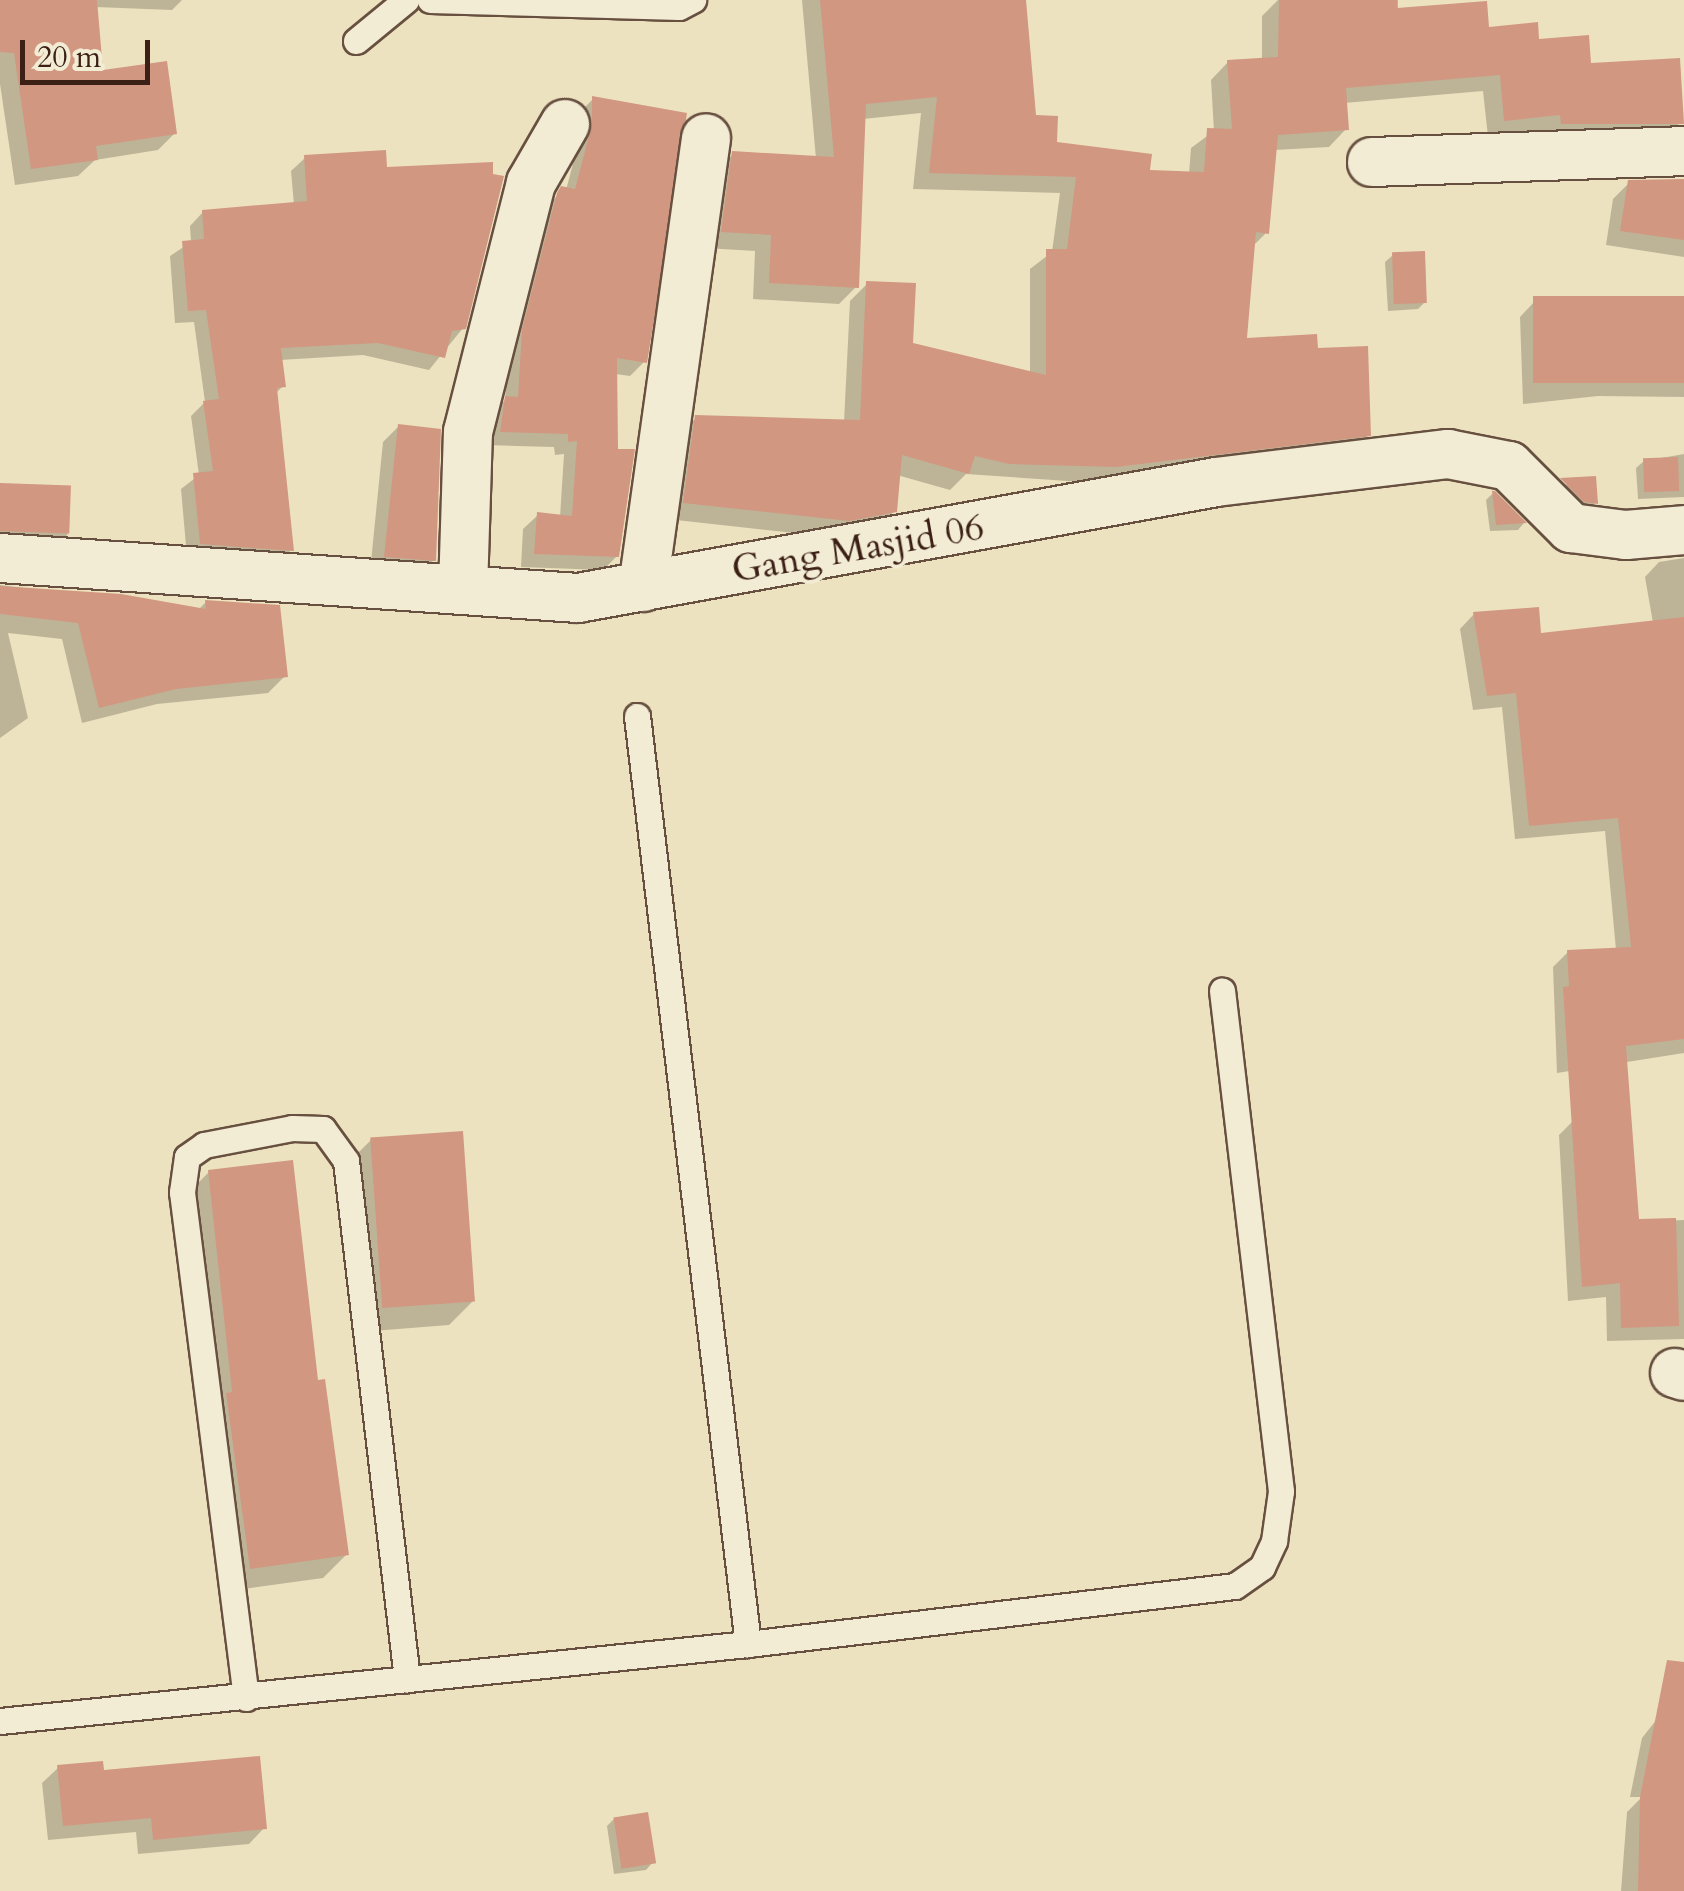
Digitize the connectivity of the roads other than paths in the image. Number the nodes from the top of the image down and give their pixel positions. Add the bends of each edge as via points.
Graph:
1 (406, 0) edge
2 (430, 0) edge
3 (693, 0) edge
4 (356, 41) dead end
5 (565, 124) dead end
6 (706, 138) dead end
7 (1684, 151) edge
8 (1372, 162) dead end
9 (1684, 530) edge
10 (0, 558) edge
11 (644, 587) junction
12 (462, 590) junction
13 (637, 716) dead end
14 (1222, 990) dead end
15 (748, 1644) junction
16 (407, 1679) junction
17 (246, 1698) junction
18 (0, 1721) edge

1 - 4 lane
2 - 3 lane via 678,7
5 - 12 street via 531,184 468,432
6 - 11 street
7 - 8 street
9 - 11 street, Gang Masjid 06 via 1626,535 1571,528 1509,466 1448,454 1216,482
10 - 12 street, Gang Masjid 06
11 - 12 street, Gang Masjid 06 via 540,598
13 - 15 lane
14 - 15 lane via 1281,1490 1274,1541 1262,1567 1235,1586
15 - 16 lane
16 - 17 lane
16 - 17 lane via 346,1161 323,1128 292,1128 204,1146 187,1157 182,1192
17 - 18 lane

